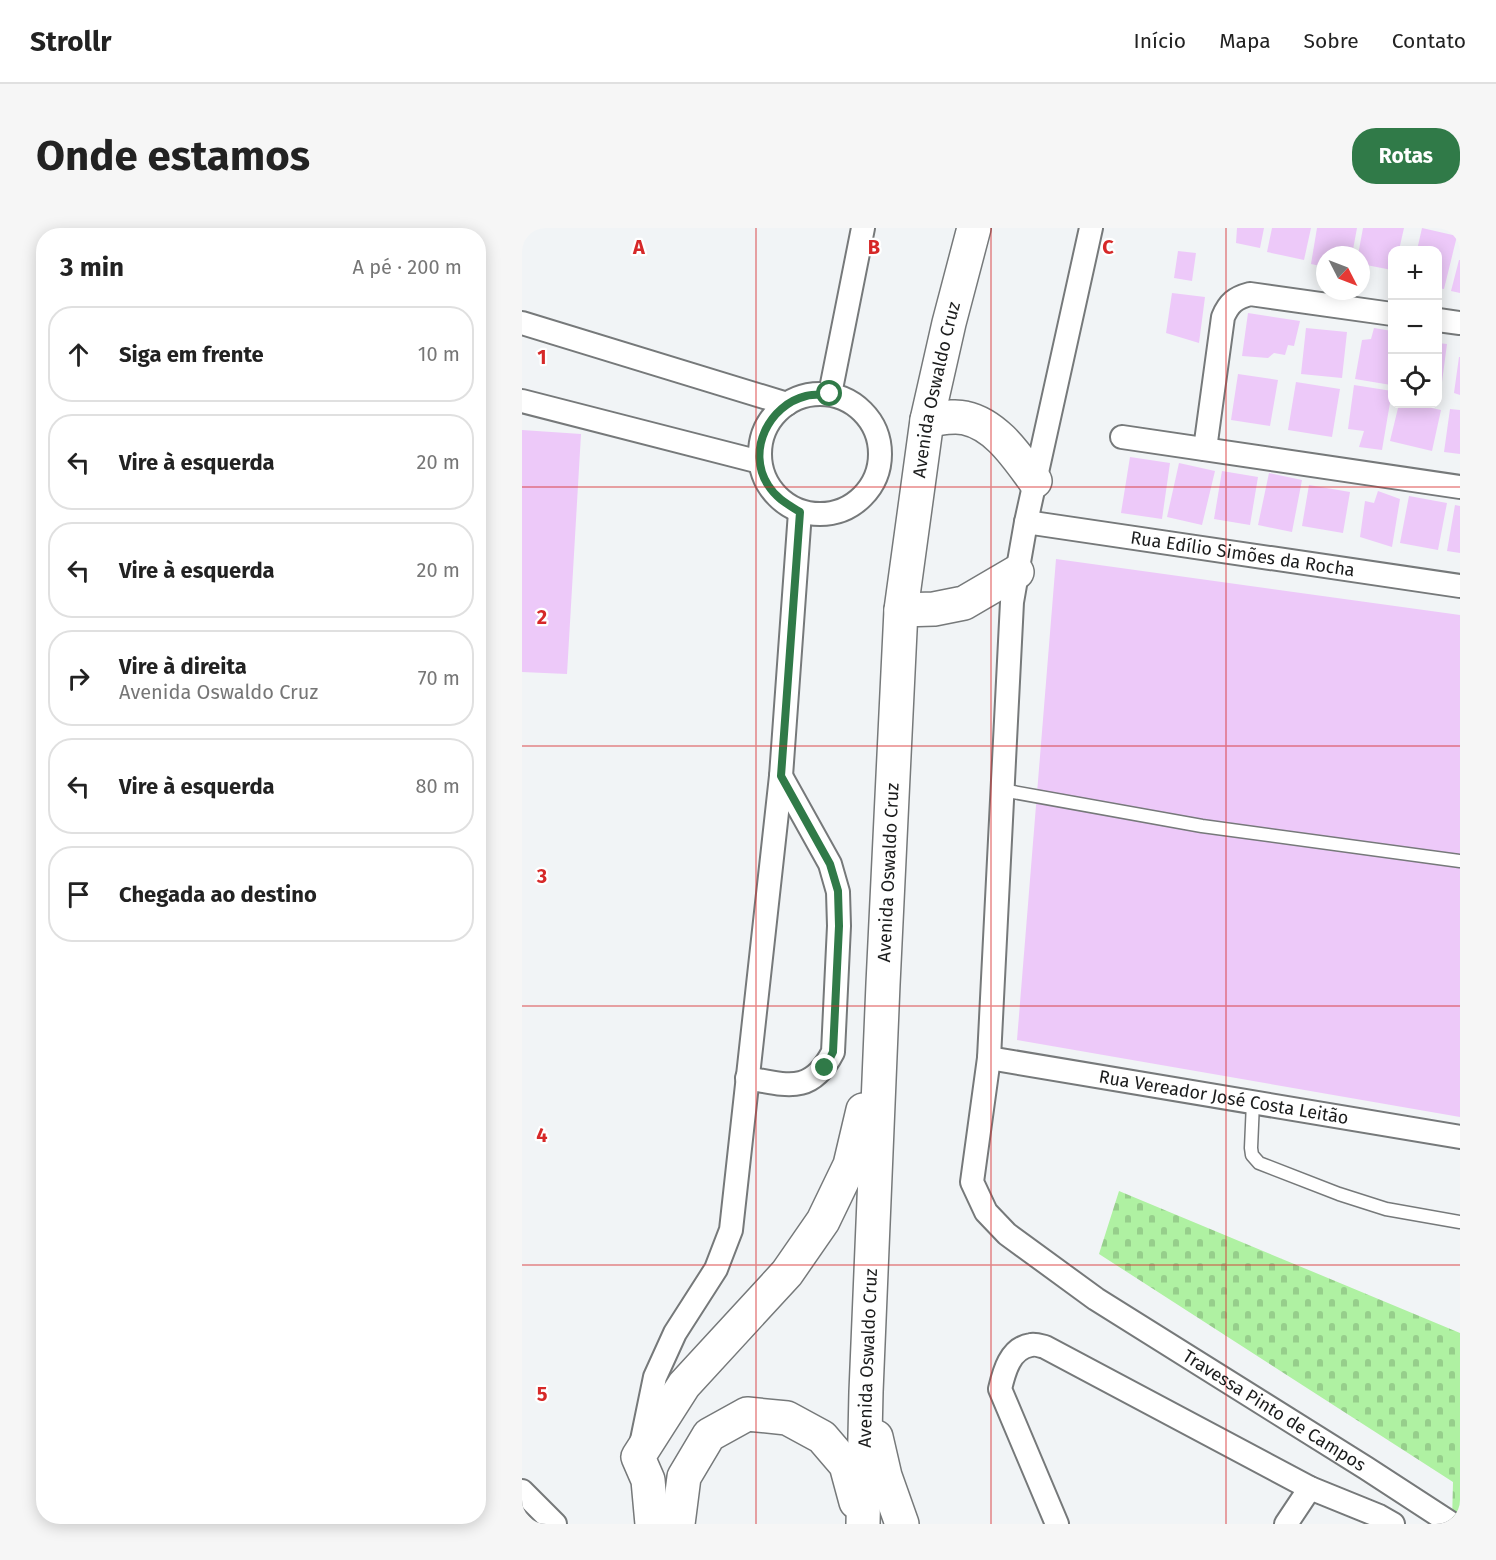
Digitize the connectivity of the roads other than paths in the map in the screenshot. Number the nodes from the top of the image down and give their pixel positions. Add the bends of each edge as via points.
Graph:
1 (864, 228) edge
2 (974, 228) edge
3 (1091, 228) edge
4 (1388, 313) edge
5 (1442, 321) edge
6 (522, 323) edge
7 (1460, 323) edge
8 (830, 394) junction
9 (522, 401) edge
10 (787, 404) junction
11 (927, 420) junction
12 (1122, 436) dead end
13 (1205, 449) junction
14 (760, 462) junction
15 (1035, 481) junction
16 (1460, 487) edge
17 (800, 512) junction
18 (1026, 522) junction
19 (1017, 572) junction
20 (1460, 586) edge
21 (901, 610) junction
22 (781, 776) junction
23 (1002, 790) junction
24 (1460, 861) edge
25 (881, 1035) junction
26 (989, 1058) junction
27 (747, 1078) junction
28 (1253, 1102) junction
29 (1460, 1137) edge
30 (1460, 1222) edge
31 (866, 1392) junction
32 (638, 1456) junction
33 (1310, 1488) junction
34 (522, 1491) edge
35 (555, 1524) edge
36 (652, 1524) edge
37 (678, 1524) edge
38 (863, 1524) edge
39 (902, 1524) edge
40 (1057, 1524) edge
41 (1286, 1524) edge
42 (1393, 1524) edge
43 (1452, 1524) edge

1 - 8 street
2 - 11 highway, Avenida Oswaldo Cruz
3 - 15 street
4 - 13 street via 1250,294 1237,297 1223,317
5 - 7 street
6 - 10 street
8 - 10 street via 807,395
8 - 17 street via 850,402 867,417 877,436 880,458 874,479 862,497 843,509 822,514
9 - 14 street
10 - 14 street via 770,419 761,440
11 - 15 highway via 966,418 989,429
11 - 21 highway, Avenida Oswaldo Cruz
12 - 13 street
13 - 16 street
14 - 17 street via 766,484 780,501
15 - 18 street
17 - 22 street
18 - 19 street
18 - 20 street, Rua Edílio Simões da Rocha
19 - 21 highway via 964,603
19 - 23 street
21 - 25 highway, Avenida Oswaldo Cruz
22 - 27 street
22 - 27 street via 830,864 838,891 833,1052 825,1068 808,1082 789,1085
23 - 24 lane via 1202,826
23 - 26 street
25 - 31 highway, Avenida Oswaldo Cruz
25 - 32 highway via 850,1165 823,1221 787,1273 684,1385
26 - 28 street, Rua Vereador José Costa Leitão
26 - 43 street, Travessa Pinto de Campos via 972,1182 986,1212 1007,1234 1096,1299
27 - 32 street via 731,1230 716,1269 675,1333 655,1377
28 - 29 street, Rua Vereador José Costa Leitão
28 - 30 lane via 1251,1148 1259,1163 1386,1209
31 - 38 highway, Avenida Oswaldo Cruz
31 - 39 highway via 885,1476
32 - 36 highway via 648,1480
33 - 40 street via 1056,1352 1030,1345 1014,1353 1004,1370 1000,1389
33 - 41 street
33 - 42 street
34 - 35 street
37 - 38 highway via 684,1477 709,1435 747,1414 787,1418 822,1437 846,1465

